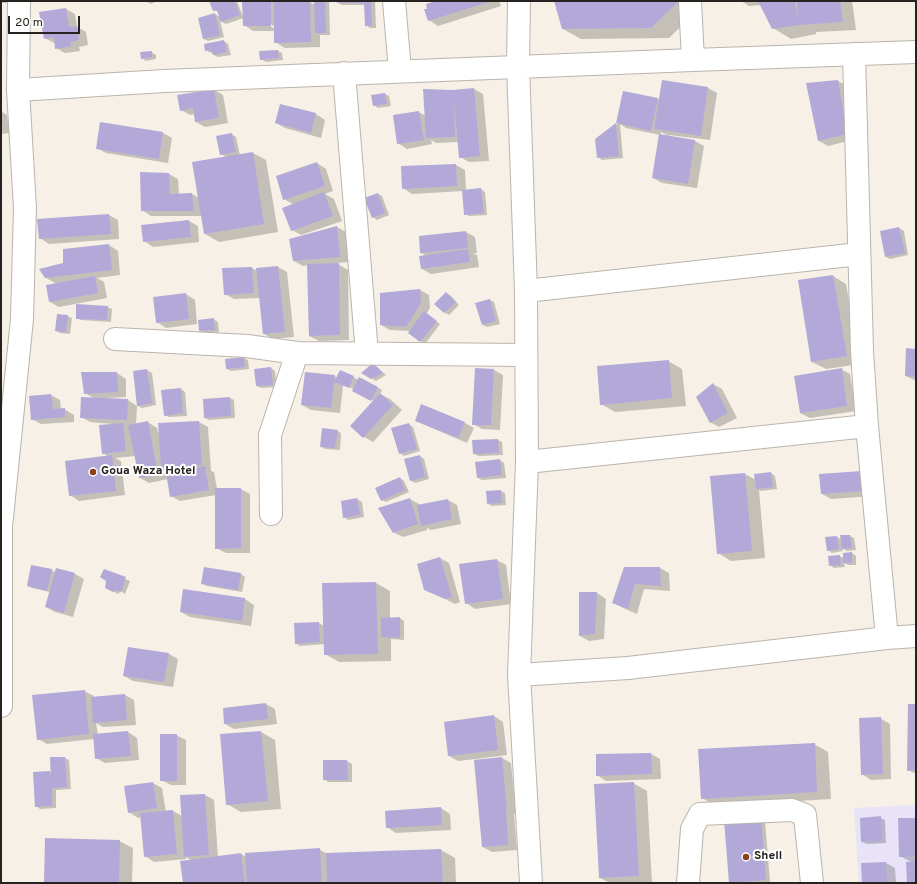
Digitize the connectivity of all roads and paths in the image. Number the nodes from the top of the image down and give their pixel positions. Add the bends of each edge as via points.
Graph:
1 (18, 1) edge
2 (394, 1) edge
3 (519, 1) edge
4 (690, 1) edge
5 (916, 52) edge
6 (854, 54) junction
7 (693, 60) junction
8 (518, 66) junction
9 (400, 71) junction
10 (344, 74) junction
11 (18, 90) junction
12 (859, 254) junction
13 (526, 291) junction
14 (115, 340) dead end
15 (297, 353) junction
16 (367, 354) junction
17 (526, 355) junction
18 (867, 426) junction
19 (527, 462) junction
20 (271, 514) dead end
21 (916, 636) edge
22 (887, 638) junction
23 (519, 675) junction
24 (1, 706) edge
25 (531, 883) edge
26 (688, 883) edge
27 (812, 883) edge

1 - 11 street
2 - 9 street
3 - 8 street
4 - 7 street
5 - 6 street
6 - 7 street
6 - 12 street
7 - 8 street
8 - 9 street
8 - 13 street
9 - 10 street
10 - 11 street
10 - 16 street
11 - 24 street via 25,216 22,320 1,527
12 - 13 street
12 - 18 street
13 - 17 street
14 - 15 street via 247,346
15 - 16 street
15 - 20 street via 270,435
16 - 17 street
17 - 19 street
18 - 19 street
18 - 22 street
19 - 23 street
21 - 22 street
22 - 23 street via 628,668
23 - 25 street
26 - 27 street via 692,829 700,814 792,810 806,815

